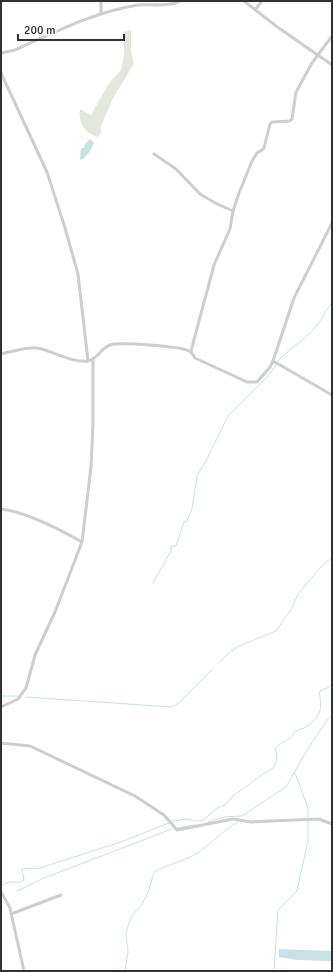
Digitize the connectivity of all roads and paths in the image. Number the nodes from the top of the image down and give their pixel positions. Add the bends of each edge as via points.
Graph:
1 (101, 1) edge
2 (180, 1) edge
3 (244, 1) edge
4 (262, 1) edge
5 (255, 10) junction
6 (101, 13) junction
7 (332, 36) edge
8 (1, 53) edge
9 (318, 54) junction
10 (332, 65) edge
11 (1, 73) edge
12 (154, 154) dead end
13 (233, 211) junction
14 (332, 223) edge
15 (191, 351) junction
16 (1, 354) edge
17 (93, 359) junction
18 (88, 361) junction
19 (272, 361) junction
20 (332, 395) edge
21 (1, 509) edge
22 (82, 542) junction
23 (1, 707) edge
24 (1, 743) edge
25 (332, 824) edge
26 (1, 892) edge
27 (61, 895) dead end
28 (11, 914) junction
29 (24, 971) edge

1 - 6 street
2 - 6 street via 176,4 118,8
3 - 5 street
4 - 5 street
5 - 9 street
6 - 8 street via 15,50
7 - 9 street
9 - 10 street
9 - 13 street via 296,92 292,119 270,124 264,148 252,161
11 - 18 street via 47,172 65,228 78,274
12 - 13 street via 176,169 200,194
13 - 15 street via 230,229 214,264
14 - 19 street via 294,298
15 - 17 street via 153,345 111,345
15 - 19 street via 195,358 253,383 257,382 270,367
16 - 18 street via 36,348 75,360
17 - 18 street
17 - 22 street via 91,467
19 - 20 street
21 - 22 street via 15,511
22 - 23 street via 35,655 26,688 18,699
24 - 25 street via 30,746 135,796 164,815 177,830 233,819 251,822 319,820
26 - 28 street
27 - 28 street
28 - 29 street

